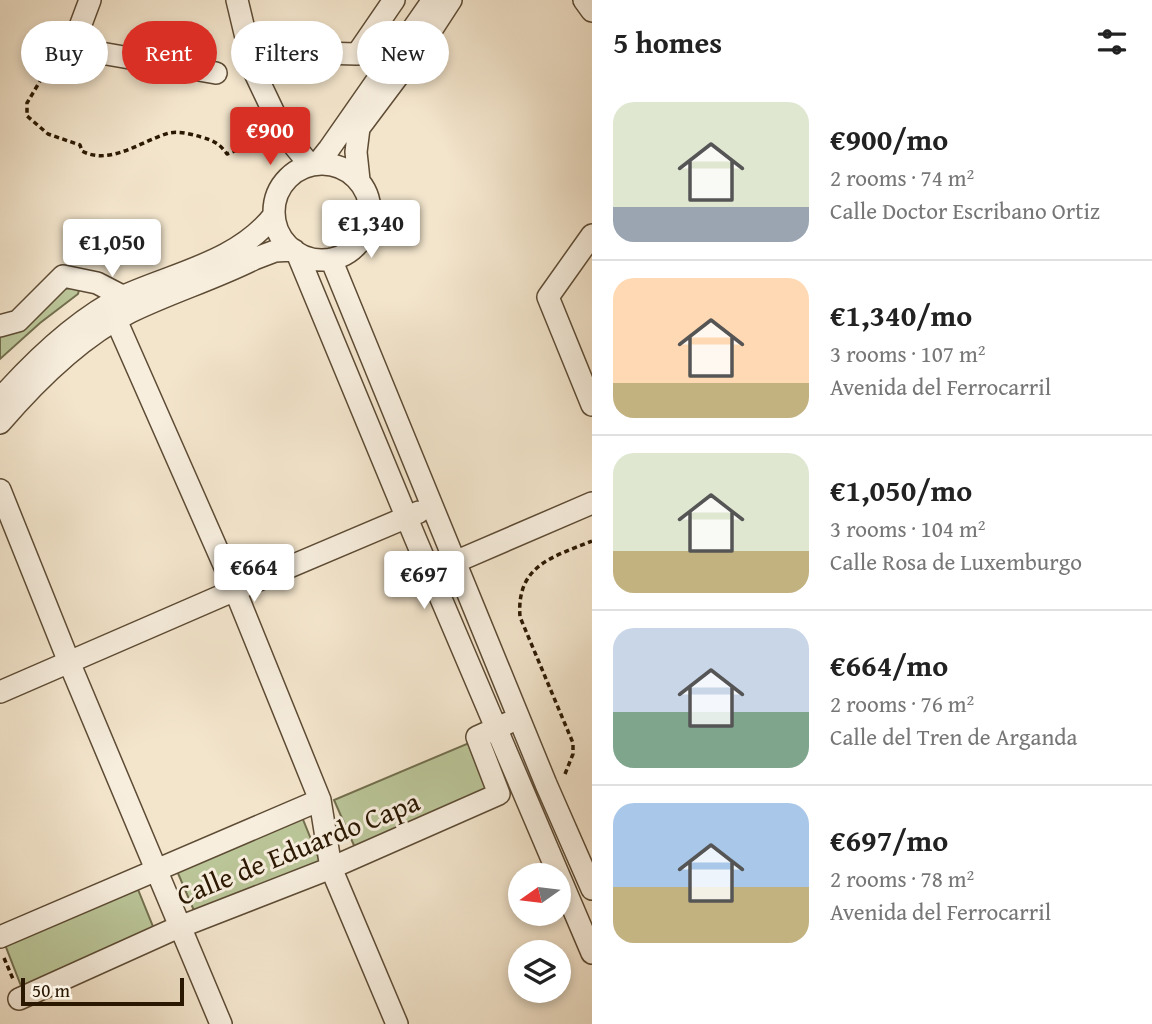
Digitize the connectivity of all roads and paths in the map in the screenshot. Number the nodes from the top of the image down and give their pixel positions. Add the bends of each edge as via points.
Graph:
1 (90, 0) edge
2 (237, 0) edge
3 (394, 0) edge
4 (433, 0) edge
5 (452, 0) edge
6 (584, 0) edge
7 (592, 11) edge
8 (82, 21) edge
9 (242, 21) edge
10 (343, 54) edge
11 (38, 84) edge
12 (260, 84) edge
13 (283, 132) junction
14 (314, 164) junction
15 (359, 180) junction
16 (274, 215) junction
17 (592, 235) edge
18 (295, 251) junction
19 (331, 259) junction
20 (124, 297) junction
21 (116, 320) junction
22 (0, 326) edge
23 (0, 399) edge
24 (592, 405) edge
25 (0, 423) edge
26 (0, 490) edge
27 (592, 503) edge
28 (432, 507) junction
29 (407, 518) junction
30 (592, 541) edge
31 (455, 562) junction
32 (235, 590) junction
33 (65, 664) junction
34 (0, 692) edge
35 (519, 719) junction
36 (496, 728) junction
37 (546, 785) junction
38 (320, 800) junction
39 (331, 868) junction
40 (157, 871) junction
41 (592, 889) edge
42 (180, 926) junction
43 (0, 937) edge
44 (592, 953) edge
45 (19, 999) dead end
46 (221, 1024) edge
47 (397, 1024) edge

1 - 8 street
2 - 9 street
3 - 10 street via 357,54
4 - 14 street
5 - 15 street via 359,128 355,152
6 - 7 street
11 - 13 path via 27,103 26,116 48,134 80,145 93,157 116,154 172,132 218,142 227,154
12 - 13 street
13 - 14 street
14 - 15 street via 332,164
14 - 16 street via 284,183
15 - 19 street via 369,203 367,228 359,243
16 - 18 street via 277,228
16 - 20 street via 237,248
17 - 24 street via 548,297
18 - 19 street via 319,260
18 - 21 street via 275,251 254,259
18 - 29 street
19 - 28 street
20 - 22 street via 97,283 63,276 18,321
20 - 23 street via 41,356
21 - 25 street via 53,369
21 - 32 street
26 - 33 street
27 - 31 street
28 - 29 street
28 - 31 street
29 - 32 street
29 - 36 street
30 - 37 path via 534,569 519,601 520,617 573,743 570,767 563,777
31 - 35 street
32 - 33 street
32 - 38 street
33 - 34 street
33 - 40 street
35 - 36 street
35 - 37 street
36 - 39 street, Calle de Eduardo Capa via 477,737 499,794
36 - 44 street
37 - 41 street
38 - 39 street
38 - 40 street
39 - 42 street, Calle de Eduardo Capa
39 - 47 street
40 - 42 street
40 - 43 street
42 - 45 street, Calle de Eduardo Capa
42 - 46 street

